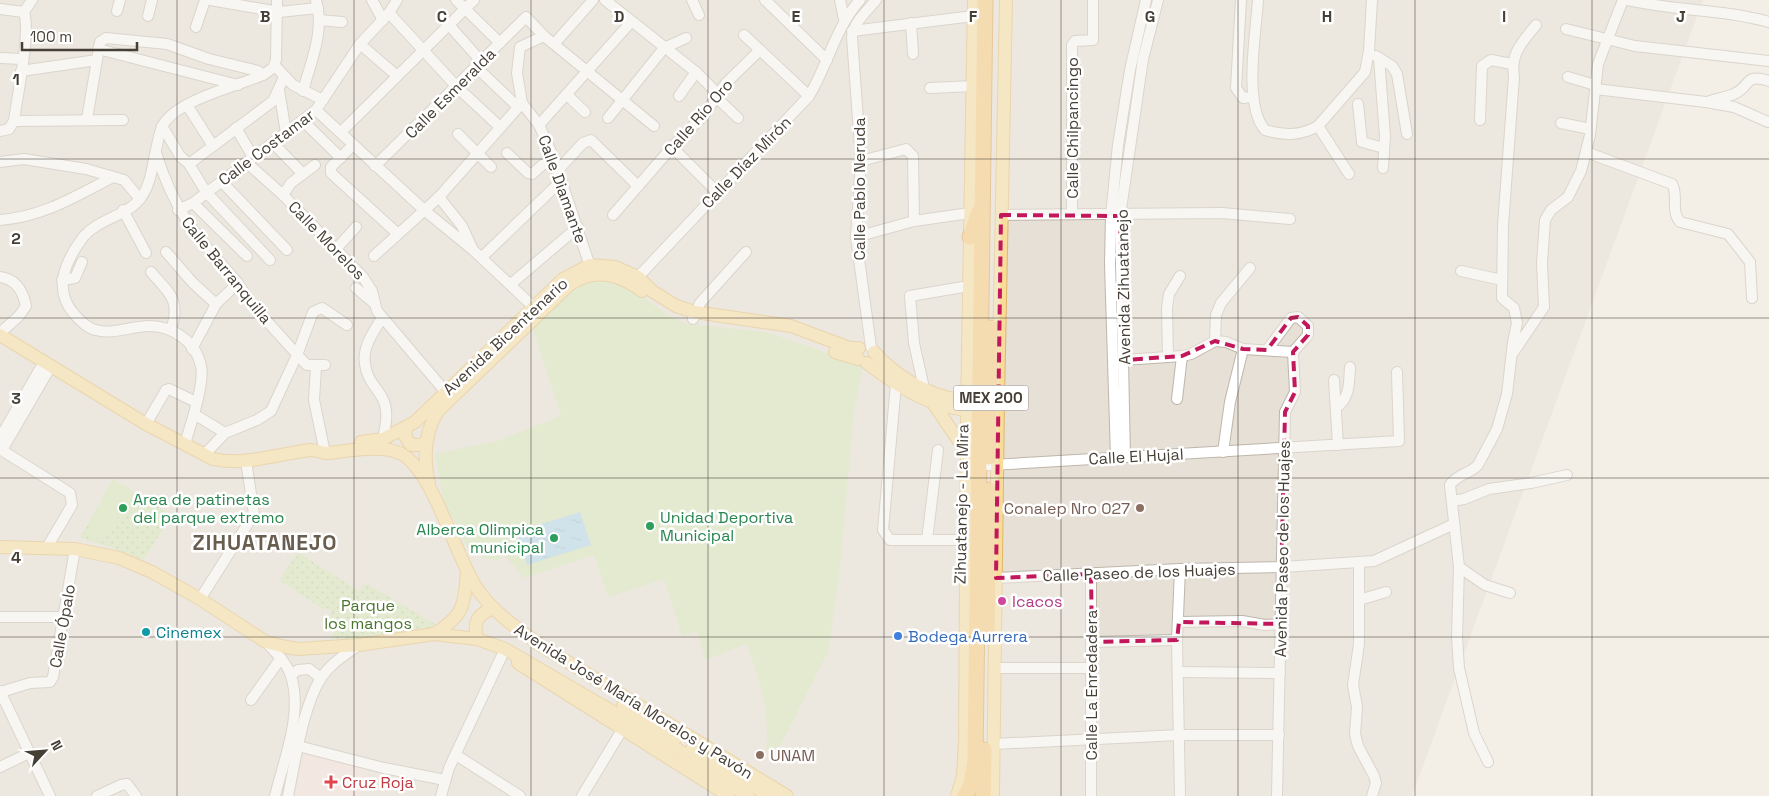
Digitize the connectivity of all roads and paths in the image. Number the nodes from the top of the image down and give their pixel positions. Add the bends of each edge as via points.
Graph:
1 (32, 0) edge
2 (120, 0) edge
3 (152, 0) edge
4 (205, 0) edge
5 (210, 0) edge
6 (277, 0) edge
7 (372, 0) edge
8 (397, 0) edge
9 (456, 0) edge
10 (474, 0) edge
11 (593, 0) edge
12 (605, 0) edge
13 (692, 0) edge
14 (765, 0) edge
15 (840, 0) edge
16 (860, 0) edge
17 (876, 0) edge
18 (974, 0) edge
19 (985, 0) edge
20 (995, 0) edge
21 (1006, 0) edge
22 (1093, 0) edge
23 (1146, 0) edge
24 (1158, 0) edge
25 (1241, 0) edge
26 (1258, 0) edge
27 (1372, 0) edge
28 (1623, 0) edge
29 (1627, 0) edge
30 (317, 4) edge
31 (0, 9) edge
32 (465, 9) junction
33 (117, 11) dead end
34 (24, 12) junction
35 (278, 12) junction
36 (699, 15) dead end
37 (148, 16) dead end
38 (973, 16) junction
39 (386, 17) junction
40 (523, 18) joint
41 (844, 19) junction
42 (319, 20) junction
43 (342, 22) dead end
44 (631, 22) junction
45 (1769, 22) edge
46 (911, 23) junction
47 (449, 25) junction
48 (1536, 25) dead end
49 (196, 27) dead end
50 (1566, 29) dead end
51 (852, 31) junction
52 (744, 35) dead end
53 (544, 36) junction
54 (686, 38) dead end
55 (1606, 39) junction
56 (500, 43) junction
57 (555, 43) junction
58 (360, 44) junction
59 (833, 46) junction
60 (664, 48) junction
61 (423, 49) junction
62 (99, 50) junction
63 (760, 50) junction
64 (1369, 51) junction
65 (854, 54) junction
66 (913, 54) dead end
67 (0, 58) edge
68 (1379, 58) junction
69 (23, 59) junction
70 (827, 60) junction
71 (1769, 61) edge
72 (478, 63) junction
73 (1512, 64) junction
74 (275, 66) junction
75 (20, 71) junction
76 (587, 72) junction
77 (696, 72) junction
78 (263, 75) junction
79 (396, 76) junction
80 (1568, 76) dead end
81 (284, 77) junction
82 (1769, 81) edge
83 (238, 85) junction
84 (974, 86) junction
85 (457, 87) junction
86 (1595, 87) junction
87 (930, 88) dead end
88 (279, 90) junction
89 (303, 90) junction
90 (717, 95) junction
91 (567, 96) junction
92 (679, 96) dead end
93 (809, 96) junction
94 (1252, 97) junction
95 (324, 100) junction
96 (622, 100) junction
97 (1706, 102) junction
98 (1358, 104) dead end
99 (187, 105) junction
100 (520, 105) junction
101 (316, 110) junction
102 (585, 112) dead end
103 (608, 118) dead end
104 (738, 118) dead end
105 (86, 120) junction
106 (123, 120) dead end
107 (1480, 120) dead end
108 (14, 121) junction
109 (304, 121) junction
110 (1768, 122) edge
111 (1560, 123) dead end
112 (538, 125) junction
113 (162, 126) junction
114 (654, 126) dead end
115 (1318, 126) junction
116 (500, 127) junction
117 (236, 128) junction
118 (1590, 129) junction
119 (0, 132) edge
120 (341, 132) junction
121 (286, 133) junction
122 (458, 134) dead end
123 (1408, 134) dead end
124 (273, 143) junction
125 (353, 145) junction
126 (213, 146) junction
127 (672, 147) junction
128 (1384, 148) junction
129 (156, 152) junction
130 (1586, 152) junction
131 (476, 153) junction
132 (507, 153) dead end
133 (553, 156) junction
134 (341, 158) junction
135 (249, 160) junction
136 (861, 161) junction
137 (0, 162) edge
138 (190, 164) junction
139 (315, 165) dead end
140 (375, 166) junction
141 (491, 167) dead end
142 (1383, 168) dead end
143 (303, 174) junction
144 (1350, 174) dead end
145 (559, 176) junction
146 (113, 177) junction
147 (222, 182) junction
148 (638, 186) junction
149 (206, 192) junction
150 (717, 192) junction
151 (283, 195) junction
152 (439, 197) junction
153 (140, 199) junction
154 (194, 203) junction
155 (983, 204) junction
156 (123, 210) junction
157 (178, 210) junction
158 (424, 210) junction
159 (970, 213) junction
160 (1072, 214) junction
161 (613, 215) dead end
162 (1001, 215) junction
163 (1115, 216) junction
164 (1290, 219) dead end
165 (0, 220) edge
166 (914, 221) junction
167 (578, 227) junction
168 (356, 228) dead end
169 (398, 234) junction
170 (856, 237) junction
171 (970, 237) junction
172 (336, 249) junction
173 (287, 250) dead end
174 (473, 250) junction
175 (166, 252) dead end
176 (746, 252) dead end
177 (146, 253) dead end
178 (247, 256) dead end
179 (374, 256) dead end
180 (482, 257) junction
181 (270, 260) dead end
182 (82, 262) dead end
183 (1250, 268) dead end
184 (591, 269) junction
185 (1461, 271) dead end
186 (151, 272) dead end
187 (1180, 276) dead end
188 (0, 277) edge
189 (638, 278) junction
190 (62, 280) junction
191 (1502, 280) junction
192 (238, 283) junction
193 (511, 284) junction
194 (969, 286) junction
195 (356, 288) dead end
196 (1752, 298) dead end
197 (216, 304) junction
198 (375, 304) junction
199 (537, 310) junction
200 (694, 315) junction
201 (382, 318) junction
202 (347, 325) dead end
203 (171, 330) junction
204 (0, 334) edge
205 (1215, 341) junction
206 (192, 349) junction
207 (1243, 349) junction
208 (1267, 350) junction
209 (1293, 352) junction
210 (297, 354) junction
211 (866, 354) junction
212 (1182, 356) junction
213 (1512, 356) junction
214 (1168, 357) junction
215 (1124, 360) junction
216 (48, 364) junction
217 (1350, 367) dead end
218 (1397, 372) dead end
219 (968, 374) junction
220 (1334, 380) dead end
221 (896, 384) junction
222 (924, 388) junction
223 (448, 394) junction
224 (936, 399) junction
225 (1177, 399) dead end
226 (196, 402) junction
227 (984, 405) junction
228 (1336, 408) junction
229 (194, 414) junction
230 (146, 424) junction
231 (410, 425) junction
232 (225, 433) junction
233 (426, 437) junction
234 (0, 438) edge
235 (185, 444) junction
236 (380, 444) junction
237 (1338, 445) junction
238 (1, 449) edge
239 (1283, 449) junction
240 (321, 450) junction
241 (938, 450) dead end
242 (1223, 452) junction
243 (968, 453) junction
244 (204, 455) junction
245 (1121, 457) junction
246 (246, 461) junction
247 (984, 466) junction
248 (1567, 475) dead end
249 (430, 487) junction
250 (1452, 501) junction
251 (1454, 524) junction
252 (993, 534) junction
253 (927, 540) junction
254 (967, 540) junction
255 (0, 547) edge
256 (46, 549) junction
257 (76, 549) junction
258 (1359, 562) junction
259 (1283, 567) junction
260 (1459, 567) junction
261 (1180, 569) junction
262 (467, 572) junction
263 (1091, 574) junction
264 (996, 578) junction
265 (1386, 592) dead end
266 (1510, 593) dead end
267 (200, 599) junction
268 (1359, 600) junction
269 (493, 608) junction
270 (0, 617) edge
271 (65, 617) junction
272 (1179, 622) junction
273 (1280, 624) junction
274 (434, 634) junction
275 (477, 639) junction
276 (1177, 640) junction
277 (266, 642) junction
278 (1092, 642) junction
279 (359, 645) junction
280 (504, 652) junction
281 (281, 658) junction
282 (996, 668) junction
283 (1092, 668) junction
284 (1178, 672) junction
285 (1280, 673) junction
286 (291, 675) junction
287 (321, 678) junction
288 (1, 692) edge
289 (966, 696) junction
290 (251, 700) dead end
291 (976, 720) junction
292 (622, 730) junction
293 (1179, 735) junction
294 (1279, 735) junction
295 (1090, 739) junction
296 (994, 744) junction
297 (298, 746) junction
298 (28, 753) junction
299 (456, 755) junction
300 (678, 757) junction
301 (1488, 762) dead end
302 (0, 767) edge
303 (445, 780) junction
304 (753, 787) edge
305 (50, 796) edge
306 (97, 796) edge
307 (136, 796) edge
308 (275, 796) edge
309 (288, 796) edge
310 (441, 796) edge
311 (520, 796) edge
312 (582, 796) edge
313 (729, 796) edge
314 (769, 796) edge
315 (787, 796) edge
316 (957, 796) edge
317 (966, 796) edge
318 (984, 796) edge
319 (993, 796) edge
320 (1091, 796) edge
321 (1180, 796) edge
322 (1277, 796) edge
323 (1372, 796) edge

1 - 34 street
2 - 33 street
3 - 37 street
4 - 49 street
5 - 35 street
6 - 35 street
7 - 39 street
8 - 39 street, Calle Costamar
9 - 32 street
10 - 32 street
11 - 57 street
12 - 44 street
13 - 36 street
14 - 70 street
15 - 41 street
16 - 41 street, Calle Díaz Mirón
17 - 51 street
18 - 38 main road
19 - 155 highway, Zihuatanejo - La Mira / MEX 200
20 - 227 highway, Zihuatanejo - La Mira / MEX 200
21 - 162 main road
22 - 160 street, Calle Chilpancingo via 1093,40 1073,42
23 - 163 street, Avenida Zihuatanejo via 1118,145
24 - 163 street, Avenida Zihuatanejo via 1143,59
25 - 94 street via 1236,88 1244,98
26 - 94 street
27 - 64 street
28 - 55 street
29 - 45 street
30 - 35 street
30 - 42 street
31 - 34 street
32 - 47 street
32 - 56 street
34 - 69 street
35 - 74 street
38 - 46 street
38 - 84 main road
39 - 58 street, Calle Costamar
39 - 61 street
40 - 53 street, Calle Río Oro via 529,19
40 - 56 street, Calle Esmeralda
41 - 59 street, Calle Díaz Mirón
42 - 43 street
42 - 89 street via 316,45
44 - 60 street
44 - 76 street
46 - 51 street
46 - 66 street
47 - 61 street
47 - 72 street, Calle Diamante
48 - 73 street via 1516,51
50 - 55 street
51 - 65 street, Calle Pablo Neruda
52 - 63 street
53 - 57 street, Calle Río Oro
53 - 100 street, Calle Diamante via 520,47 517,73
54 - 60 street
55 - 71 street via 1635,46
55 - 86 street
56 - 72 street, Calle Esmeralda
57 - 76 street, Calle Río Oro
58 - 79 street
58 - 95 street, Calle Costamar
59 - 65 street via 847,43
59 - 70 street, Calle Díaz Mirón
60 - 77 street
60 - 96 street
61 - 79 street
61 - 85 street
62 - 75 street
62 - 78 street via 132,40 167,44
62 - 83 street
62 - 105 street
63 - 90 street, Calle Río Oro
63 - 93 street
64 - 68 street
64 - 115 street via 1360,81
65 - 136 street, Calle Pablo Neruda
67 - 69 street
68 - 123 street via 1395,70
68 - 128 street
69 - 75 street
70 - 93 street, Calle Díaz Mirón
72 - 85 street, Calle Esmeralda
72 - 100 street, Calle Diamante
73 - 107 street via 1491,60 1482,66
73 - 191 street via 1514,76
74 - 78 street
74 - 81 street
75 - 108 street
76 - 91 street
76 - 96 street, Calle Río Oro
77 - 90 street
77 - 92 street
78 - 83 street
79 - 120 street
80 - 86 street
81 - 88 street
81 - 89 street
82 - 97 street via 1750,78 1733,94
83 - 99 street
84 - 87 street
84 - 159 main road
85 - 116 street
85 - 140 street, Calle Esmeralda
86 - 97 street
86 - 118 street
88 - 117 street via 273,101
88 - 121 street
89 - 95 street
90 - 104 street
90 - 127 street, Calle Río Oro
91 - 102 street
91 - 112 street
93 - 150 street, Calle Díaz Mirón
94 - 115 street via 1255,115 1265,130 1290,135
95 - 101 street, Calle Costamar
96 - 103 street
96 - 114 street, Calle Río Oro
97 - 110 street via 1734,108
98 - 128 street via 1362,142
99 - 113 street via 174,111
99 - 126 street
100 - 112 street, Calle Diamante
100 - 116 street
101 - 109 street, Calle Costamar
101 - 120 street
105 - 106 street
105 - 108 street
108 - 119 street via 9,129
109 - 121 street, Calle Costamar
109 - 134 street
111 - 118 street
112 - 133 street, Calle Diamante
113 - 129 street
113 - 138 street via 180,156
115 - 144 street
116 - 131 street
117 - 126 street
117 - 135 street, Calle Morelos
118 - 130 street
120 - 125 street
121 - 124 street, Calle Costamar
122 - 131 street
124 - 135 street, Calle Costamar
124 - 143 street
125 - 134 street
125 - 140 street
126 - 138 street
127 - 148 street, Calle Río Oro
127 - 150 street
128 - 142 street
129 - 153 street via 149,183
129 - 157 street, Calle Barranquilla
130 - 196 street via 1672,184 1676,190 1674,212 1680,222 1728,234 1748,257
130 - 213 street via 1574,188 1545,220 1544,307
131 - 141 street
131 - 152 street
132 - 133 street via 532,174
133 - 145 street, Calle Diamante
134 - 169 street via 331,167 331,173
135 - 147 street, Calle Costamar
135 - 151 street, Calle Morelos
136 - 166 street via 906,149 910,151 913,156
136 - 170 street, Calle Pablo Neruda
137 - 146 street via 24,159
138 - 149 street
139 - 143 street
140 - 158 street
143 - 151 street via 288,186
145 - 148 street via 591,142
145 - 167 street, Calle Diamante
145 - 180 street
146 - 153 street via 124,180
146 - 165 street via 43,213
147 - 149 street, Calle Costamar
147 - 173 street
148 - 161 street, Calle Río Oro
149 - 154 street, Calle Costamar
149 - 181 street
150 - 189 street, Calle Díaz Mirón
151 - 172 street, Calle Morelos
152 - 158 street
152 - 174 street via 462,226
153 - 156 street
154 - 157 street, Calle Costamar
154 - 178 street
155 - 171 highway
155 - 227 highway, Zihuatanejo - La Mira / MEX 200
156 - 177 street
156 - 190 street via 93,227 81,239
157 - 192 street, Calle Barranquilla
158 - 169 street
158 - 174 street
159 - 166 street
159 - 171 main road
160 - 162 street, Calle Chilpancingo
160 - 163 street, Calle Chilpancingo
162 - 227 main road
163 - 164 street, Calle Chilpancingo via 1222,214
163 - 215 street, Avenida Zihuatanejo
163 - 245 street, Avenida Zihuatanejo via 1110,264
166 - 170 street
167 - 184 street, Calle Diamante
167 - 193 street
168 - 172 street
169 - 179 street
170 - 211 street, Calle Pablo Neruda
171 - 194 main road
172 - 198 street, Calle Morelos via 369,284
174 - 180 street
175 - 197 street via 193,284
176 - 200 street
180 - 193 street
182 - 190 street via 75,278
183 - 205 street via 1221,302 1216,315
184 - 189 main road via 615,267
184 - 199 main road, Avenida Bicentenario via 563,279
184 - 200 main road via 632,284 668,310
185 - 191 street
186 - 203 street via 169,293 176,308
187 - 214 street via 1168,294
188 - 204 street via 17,284 25,302 25,309
189 - 200 main road via 667,301
190 - 203 street via 63,296 69,308 78,319 96,330 162,326
191 - 213 street via 1502,298 1514,308 1517,324
192 - 197 street
192 - 210 street, Calle Barranquilla via 250,302
193 - 199 street
194 - 219 main road
194 - 222 street via 910,296 914,343
195 - 198 street
197 - 206 street
198 - 201 street, Calle Morelos
199 - 223 main road, Avenida Bicentenario
200 - 211 main road via 789,330
201 - 223 street, Calle Morelos
201 - 236 street via 368,342 364,363 387,407
202 - 210 street via 322,308 316,309
203 - 206 street via 182,336
204 - 216 main road
205 - 207 street
205 - 212 street
206 - 226 street via 201,366
207 - 208 street
207 - 242 street via 1230,402
208 - 209 street
208 - 209 street via 1294,317 1298,317 1308,326 1308,335
209 - 239 street, Avenida Paseo de los Huajes via 1296,392 1285,412
210 - 232 street via 271,411 258,420
210 - 240 street, Calle Barranquilla via 307,366 320,366 314,400
211 - 221 main road
211 - 222 main road
212 - 214 street
212 - 225 street
213 - 250 street via 1507,394 1497,429 1478,465 1454,479 1450,485
214 - 215 street
215 - 245 street, Avenida Zihuatanejo
216 - 230 main road
216 - 234 street
216 - 238 street
217 - 228 street via 1344,402
218 - 237 street, Calle El Hujal via 1399,440
219 - 224 main road via 958,388
219 - 227 main road
220 - 228 street
221 - 224 main road
221 - 253 street via 882,530 890,540
222 - 224 main road
223 - 231 main road, Avenida Bicentenario
223 - 233 main road, Avenida Bicentenario
224 - 227 main road
224 - 243 main road
226 - 229 street
226 - 230 street via 166,390
227 - 243 main road
227 - 247 highway, Zihuatanejo - La Mira / MEX 200
228 - 237 street
229 - 232 street
229 - 235 street
230 - 235 main road
231 - 233 main road via 423,425
231 - 233 main road via 405,436 411,445 420,445
231 - 236 main road, Avenida Bicentenario
232 - 244 street
233 - 249 main road, Avenida Bicentenario via 426,470
235 - 244 main road
236 - 240 main road, Avenida Bicentenario
236 - 249 main road, Avenida José María Morelos y Pavón via 398,452 417,469
237 - 239 street, Calle El Hujal
238 - 256 street via 73,498
239 - 242 street, Calle El Hujal
239 - 259 street, Avenida Paseo de los Huajes
240 - 246 main road
241 - 253 street
242 - 245 street, Calle El Hujal
243 - 247 main road
244 - 246 main road via 225,462
245 - 247 street, Calle El Hujal
246 - 267 street via 254,514
247 - 252 highway, Zihuatanejo - La Mira / MEX 200
247 - 254 main road
247 - 291 highway, Zihuatanejo - La Mira / MEX 200
248 - 250 street via 1489,489
249 - 262 main road, Avenida José María Morelos y Pavón
250 - 251 street
251 - 258 street, Calle Paseo de los Huajes via 1390,556
251 - 260 street
252 - 264 main road
252 - 318 highway, Zihuatanejo - La Mira / MEX 200
253 - 254 street
254 - 289 main road
255 - 256 main road
256 - 257 main road
257 - 267 main road via 119,558
257 - 271 street, Calle Ópalo
258 - 259 street, Calle Paseo de los Huajes
258 - 268 street
259 - 261 street, Calle Paseo de los Huajes
259 - 273 street, Avenida Paseo de los Huajes
260 - 266 street via 1485,585
260 - 301 street via 1459,668 1474,733
261 - 263 street, Calle Paseo de los Huajes
261 - 272 street
262 - 269 main road, Avenida José María Morelos y Pavón
262 - 274 main road via 459,613 451,624
263 - 264 street, Calle Paseo de los Huajes
263 - 278 street, Calle La Enredadera
264 - 282 main road
265 - 268 street
267 - 277 main road
268 - 323 street via 1358,656 1353,685 1357,707 1355,734 1376,783
269 - 275 main road via 480,614 476,621
269 - 304 main road, Avenida José María Morelos y Pavón via 540,646
270 - 271 street
271 - 288 street, Calle Ópalo via 50,682 30,683
272 - 273 street
272 - 276 street
273 - 285 street, Avenida Paseo de los Huajes
274 - 275 main road
274 - 279 main road
275 - 280 main road, Avenida José María Morelos y Pavón
276 - 278 street
276 - 284 street
277 - 279 main road via 298,649
277 - 281 street
278 - 283 street, Calle La Enredadera
279 - 287 street via 337,660
280 - 292 main road, Avenida José María Morelos y Pavón
280 - 299 street
280 - 300 main road, Avenida José María Morelos y Pavón
281 - 286 street
281 - 290 street
282 - 283 street
282 - 296 main road
283 - 295 street, Calle La Enredadera
284 - 285 street
284 - 293 street
285 - 294 street, Avenida Paseo de los Huajes
286 - 287 street via 298,670 309,669
286 - 308 street via 295,714
287 - 297 street
288 - 298 street
289 - 291 highway
289 - 316 main road via 963,776
291 - 317 highway, Zihuatanejo - La Mira / MEX 200 via 975,761
292 - 300 main road, Avenida José María Morelos y Pavón
292 - 312 street
293 - 294 street
293 - 295 street
293 - 321 street
294 - 322 street, Avenida Paseo de los Huajes
295 - 296 street
295 - 320 street, Calle La Enredadera
296 - 319 main road
297 - 303 street
297 - 309 street
298 - 302 street
298 - 305 street
299 - 303 street
299 - 311 street
300 - 304 main road, Avenida José María Morelos y Pavón
300 - 313 main road, Avenida José María Morelos y Pavón
303 - 310 street
304 - 314 main road, Avenida José María Morelos y Pavón
304 - 315 main road, Avenida José María Morelos y Pavón
306 - 307 street via 127,784

